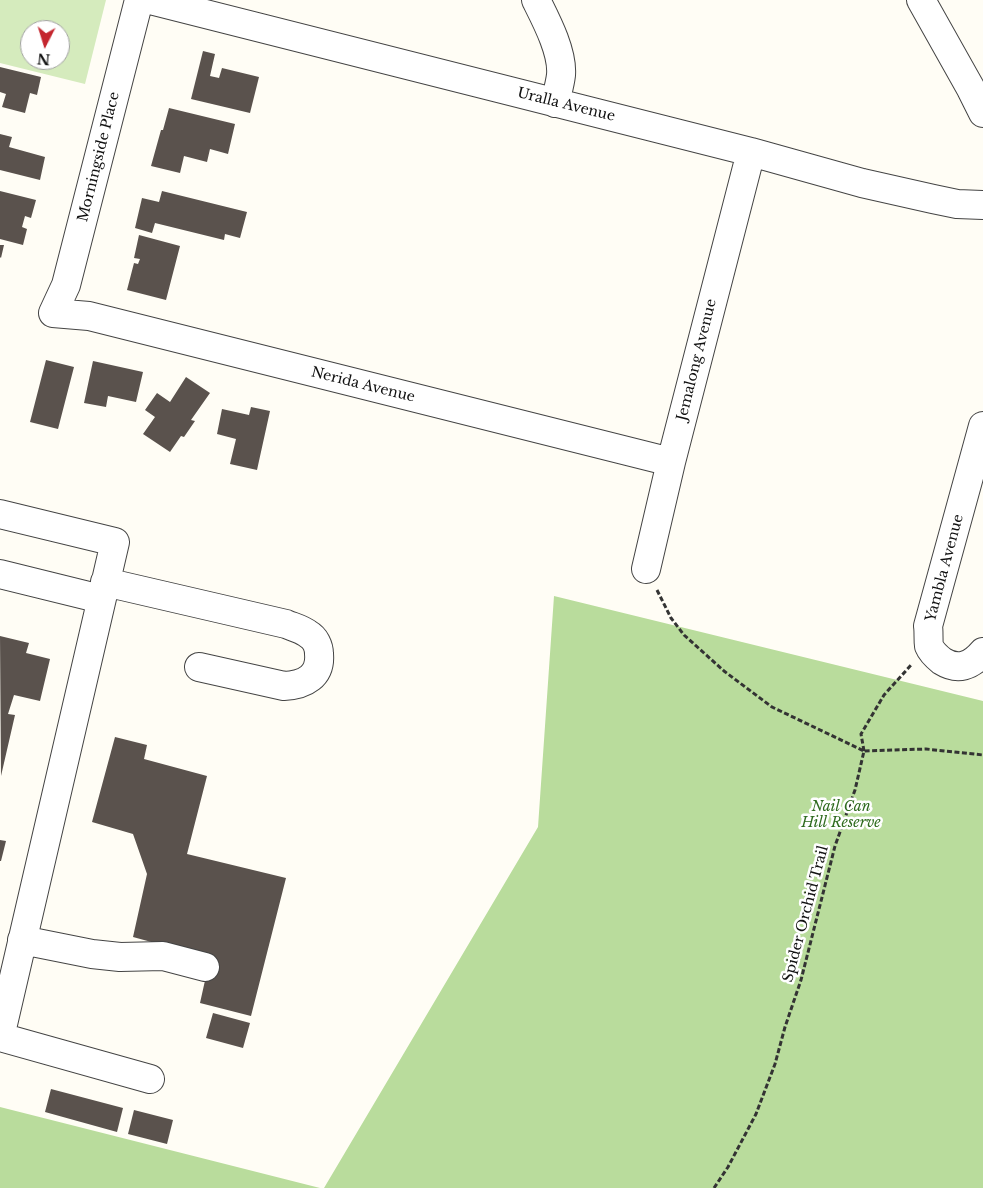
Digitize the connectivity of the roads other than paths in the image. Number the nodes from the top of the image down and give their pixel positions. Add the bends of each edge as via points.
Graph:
1 (139, 0) edge
2 (150, 0) edge
3 (536, 0) edge
4 (921, 0) edge
5 (555, 103) junction
6 (983, 113) edge
7 (751, 152) junction
8 (983, 205) edge
9 (53, 312) joint
10 (983, 426) edge
11 (671, 462) junction
12 (0, 514) edge
13 (646, 569) road end
14 (0, 574) edge
15 (103, 590) junction
16 (983, 652) edge
17 (199, 667) dead end
18 (14, 944) edge
19 (205, 967) dead end
20 (150, 1079) dead end

1 - 9 street, Morningside Place via 66,285
2 - 5 street, Uralla Avenue
3 - 5 street via 559,55 561,74
4 - 6 street
5 - 7 street, Uralla Avenue
7 - 8 street, Uralla Avenue via 933,199
7 - 11 street, Jemalong Avenue
9 - 11 street, Nerida Avenue via 89,316
10 - 16 street, Yambla Avenue via 928,626 930,647 937,657 952,666 969,664
11 - 13 street, Jemalong Avenue
12 - 15 street via 115,542
14 - 15 street
15 - 17 street via 286,624 309,634 319,646 320,662 316,674 296,686
15 - 18 street
18 - 19 street via 120,957 164,956
18 - 20 street via 0,1037

